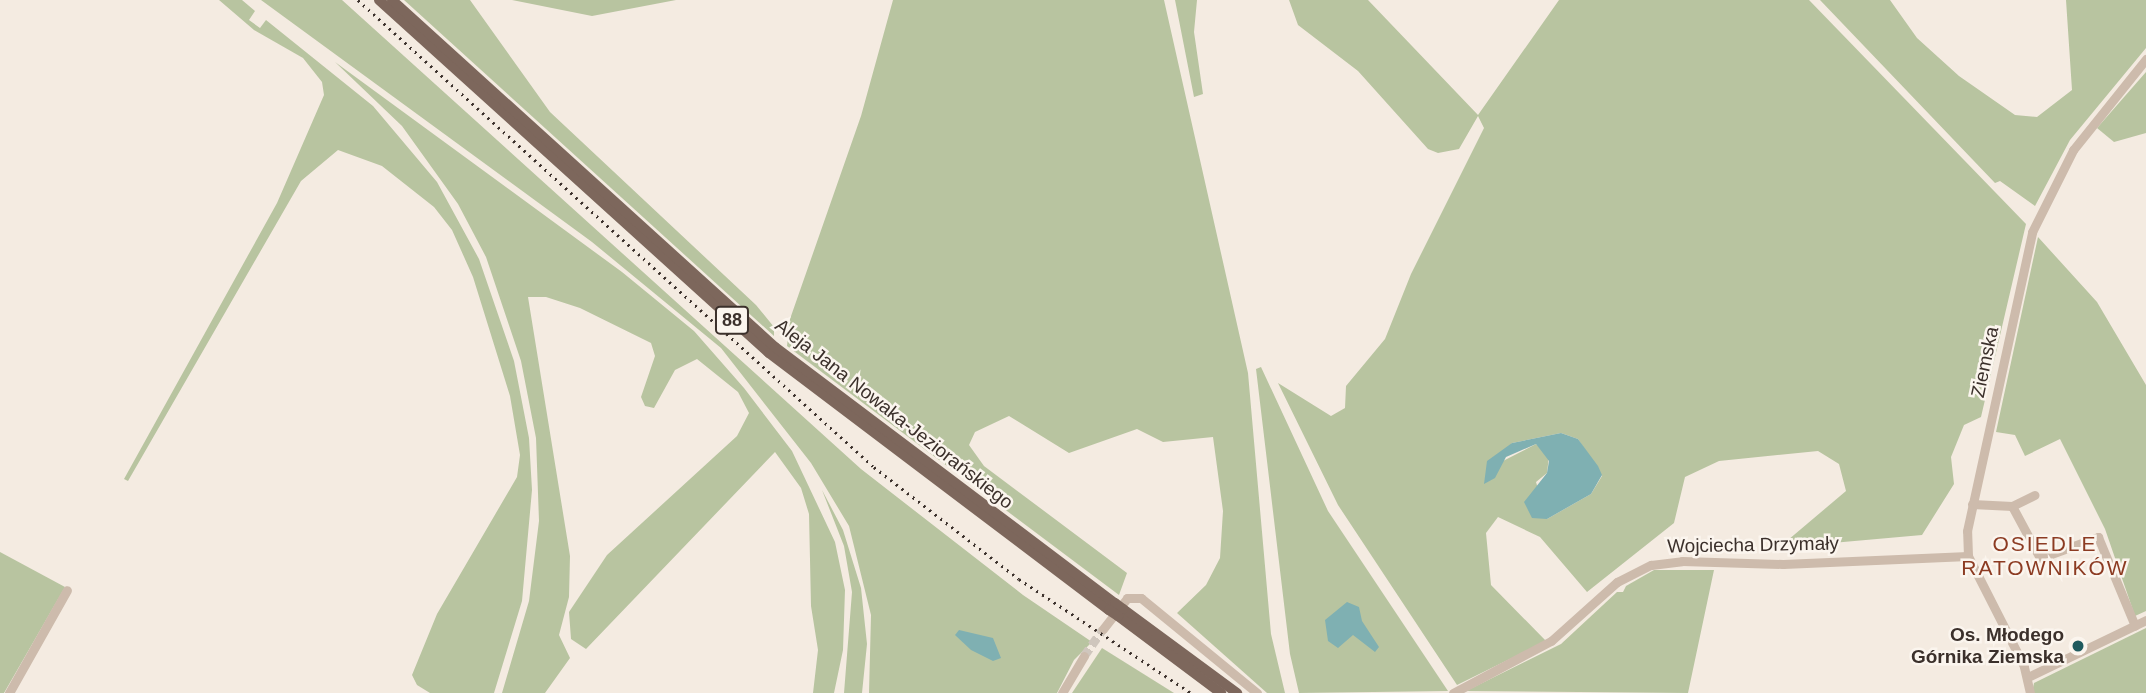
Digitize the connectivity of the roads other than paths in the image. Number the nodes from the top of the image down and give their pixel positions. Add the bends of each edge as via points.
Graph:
1 (379, 0) edge
2 (392, 0) edge
3 (2146, 59) edge
4 (2035, 495) dead end
5 (1972, 505) junction
6 (2012, 506) junction
7 (1968, 556) junction
8 (67, 590) dead end
9 (1116, 610) junction
10 (2146, 620) edge
11 (2134, 626) junction
12 (1103, 629) tunnel mouth
13 (1084, 656) tunnel mouth
14 (2028, 677) junction
15 (9, 693) edge
16 (1062, 693) edge
17 (1221, 693) edge
18 (1237, 693) edge
19 (1257, 693) edge
20 (1453, 693) edge
21 (2030, 693) edge

1 - 9 main road, Aleja Jana Nowaka-Jeziorańskiego / 88 via 769,353
2 - 9 main road, Aleja Jana Nowaka-Jeziorańskiego / 88 via 775,347
3 - 5 street, Ziemska via 2068,157 2032,232
4 - 6 street
5 - 6 street
5 - 7 street, Ziemska via 1965,542
6 - 11 street via 2040,558 2098,537
7 - 14 street, Ziemska
7 - 20 street, Wojciecha Drzymały via 1651,565 1617,582 1551,641
8 - 15 street
9 - 17 main road, Aleja Jana Nowaka-Jeziorańskiego / 88
9 - 18 main road, Aleja Jana Nowaka-Jeziorańskiego / 88
10 - 11 street
11 - 14 street
12 - 19 street via 1127,598 1141,598
13 - 16 street
14 - 21 street, Ziemska

